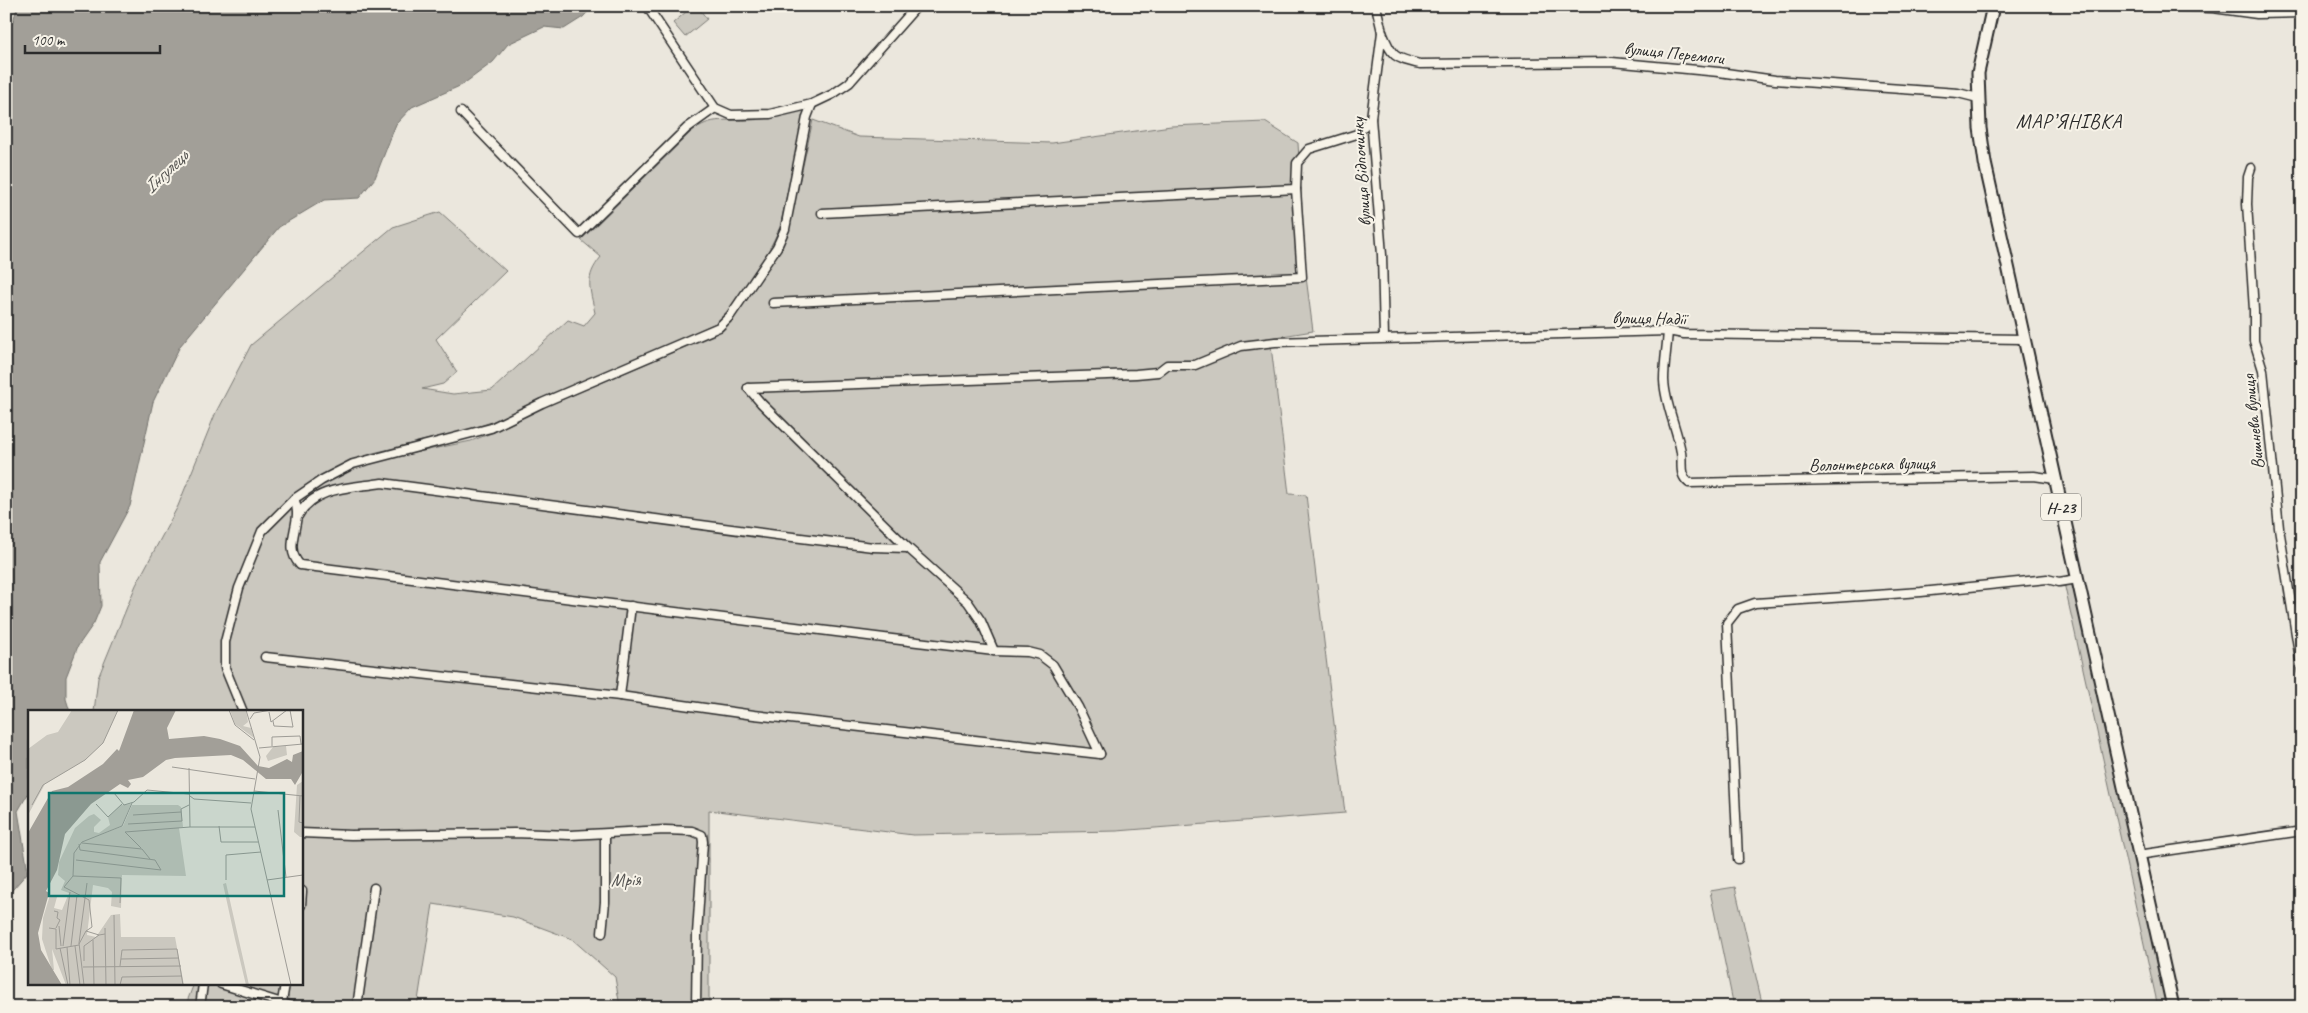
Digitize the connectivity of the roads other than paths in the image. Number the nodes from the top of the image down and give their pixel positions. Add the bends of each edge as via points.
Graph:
1 (647, 6) edge
2 (917, 6) edge
3 (1370, 6) edge
4 (1993, 6) edge
5 (2156, 6) edge
6 (1376, 10) edge
7 (2302, 13) edge
8 (1382, 32) junction
9 (1978, 98) junction
10 (812, 104) junction
11 (715, 108) junction
12 (461, 112) dead end
13 (1370, 118) junction
14 (2251, 168) dead end
15 (1296, 189) junction
16 (822, 213) dead end
17 (773, 303) dead end
18 (1668, 330) junction
19 (1384, 338) junction
20 (2023, 339) junction
21 (2055, 478) junction
22 (294, 499) junction
23 (296, 518) junction
24 (908, 548) junction
25 (2078, 579) junction
26 (632, 606) junction
27 (994, 651) junction
28 (265, 657) dead end
29 (2302, 672) edge
30 (620, 696) junction
31 (242, 710) edge
32 (2302, 831) edge
33 (302, 833) edge
34 (605, 834) junction
35 (2138, 855) junction
36 (1738, 859) dead end
37 (374, 888) dead end
38 (602, 933) dead end
39 (203, 986) edge
40 (227, 986) edge
41 (284, 986) edge
42 (278, 1003) edge
43 (200, 1007) edge
44 (295, 1007) edge
45 (357, 1007) edge
46 (696, 1007) edge
47 (2173, 1007) edge

1 - 11 street
2 - 10 street via 848,83
3 - 6 street
4 - 9 main road, Н-23 via 1978,73
5 - 7 street via 2213,8 2257,14
6 - 8 street, вулиця Відпочинку
8 - 9 street, вулиця Перемоги via 1390,52 1420,64 1612,62 1775,80 1958,93
8 - 13 street, вулиця Відпочинку
9 - 20 main road, Н-23 via 1985,163
10 - 11 street via 750,116 731,116
10 - 22 street via 785,229 777,247 719,327 491,428 354,464
11 - 12 street via 687,128 579,234
13 - 15 street via 1357,134 1309,149 1297,163
13 - 19 street, вулиця Відпочинку via 1382,255
14 - 29 street, Вишнева вулиця via 2247,190 2254,341 2263,370 2279,528
15 - 16 street
15 - 17 street via 1302,277
18 - 19 street, вулиця Надії
18 - 20 street, вулиця Надії via 1684,334
18 - 21 street, Волонтерська вулиця via 1664,380 1666,397 1682,455 1681,471 1689,483
19 - 24 street, вулиця Надії via 1242,346 1195,365 1167,365 1158,372 1136,374 748,388
20 - 21 main road, Н-23
21 - 25 main road, Н-23
22 - 23 street
22 - 31 street via 262,531 239,588 225,642 225,668
23 - 24 street via 303,507 331,490 382,483 873,547
23 - 26 street via 291,548 300,565
24 - 27 street via 968,602 981,621
25 - 35 main road, Н-23
25 - 36 street via 1755,604 1738,609 1727,623
26 - 27 street
26 - 30 street
27 - 30 street via 1028,652 1040,655 1053,665 1100,754 754,715
28 - 30 street
32 - 35 street
33 - 34 street via 351,836
34 - 38 street
34 - 46 street via 665,830 692,831 702,835
35 - 47 main road, Н-23
37 - 45 street
39 - 43 street
40 - 42 street
41 - 42 street
42 - 44 street

